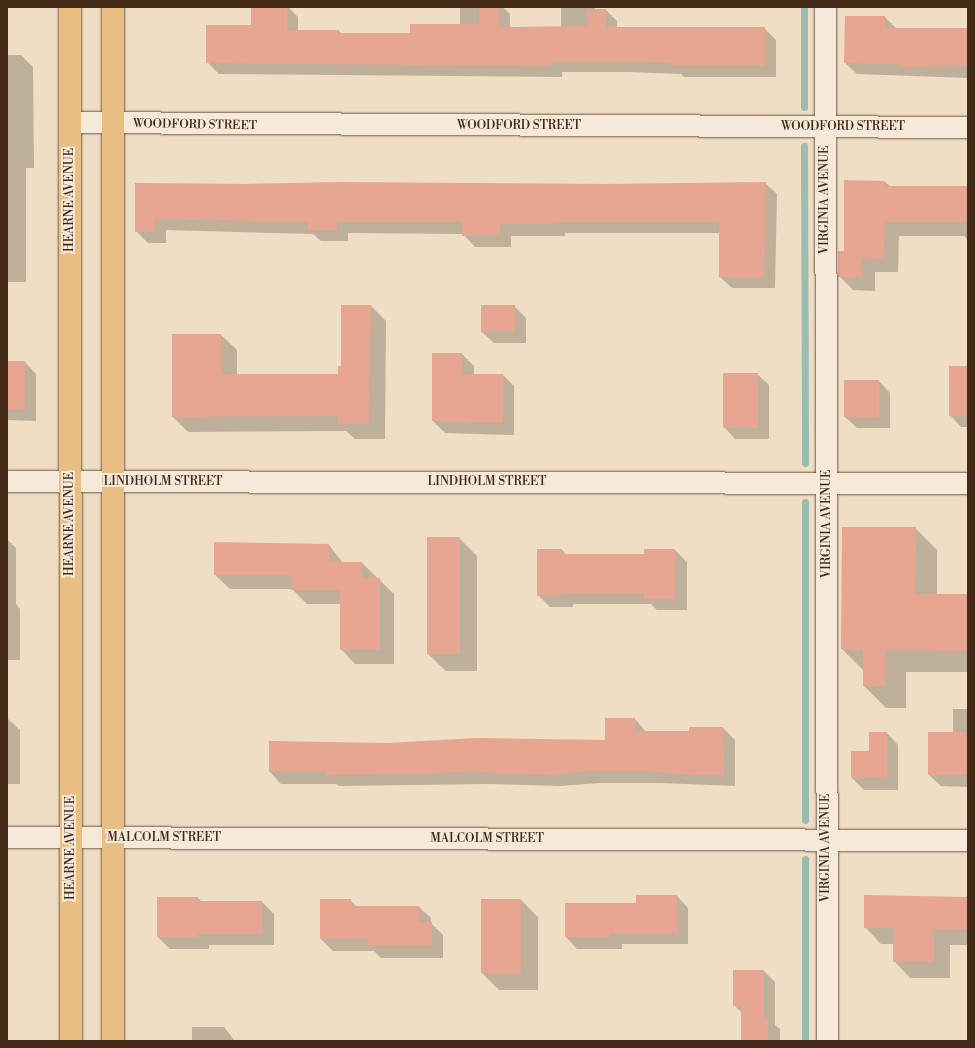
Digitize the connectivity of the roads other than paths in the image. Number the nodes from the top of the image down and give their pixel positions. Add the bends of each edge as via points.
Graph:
1 (70, 7) edge
2 (113, 7) edge
3 (825, 7) edge
4 (70, 122) junction
5 (113, 124) junction
6 (824, 126) junction
7 (968, 127) edge
8 (7, 481) edge
9 (70, 482) junction
10 (113, 482) junction
11 (827, 483) junction
12 (968, 483) edge
13 (7, 837) edge
14 (71, 837) junction
15 (113, 838) junction
16 (826, 839) junction
17 (968, 840) edge
18 (71, 1041) edge
19 (113, 1041) edge
20 (827, 1041) edge

1 - 4 main road, HEARNE AVENUE
2 - 5 main road
3 - 6 street, VIRGINIA AVENUE
4 - 5 street, WOODFORD STREET
4 - 9 main road, HEARNE AVENUE
5 - 6 street, WOODFORD STREET
5 - 10 main road
6 - 7 street, WOODFORD STREET
6 - 11 street, VIRGINIA AVENUE
8 - 9 street, LINDHOLM STREET
9 - 10 street, LINDHOLM STREET
9 - 14 main road, HEARNE AVENUE
10 - 11 street, LINDHOLM STREET
10 - 15 main road
11 - 12 street, LINDHOLM STREET
11 - 16 street, VIRGINIA AVENUE
13 - 14 street, MALCOLM STREET
14 - 15 street, MALCOLM STREET
14 - 18 main road, HEARNE AVENUE
15 - 16 street, MALCOLM STREET
15 - 19 main road
16 - 17 street, MALCOLM STREET
16 - 20 street, VIRGINIA AVENUE

